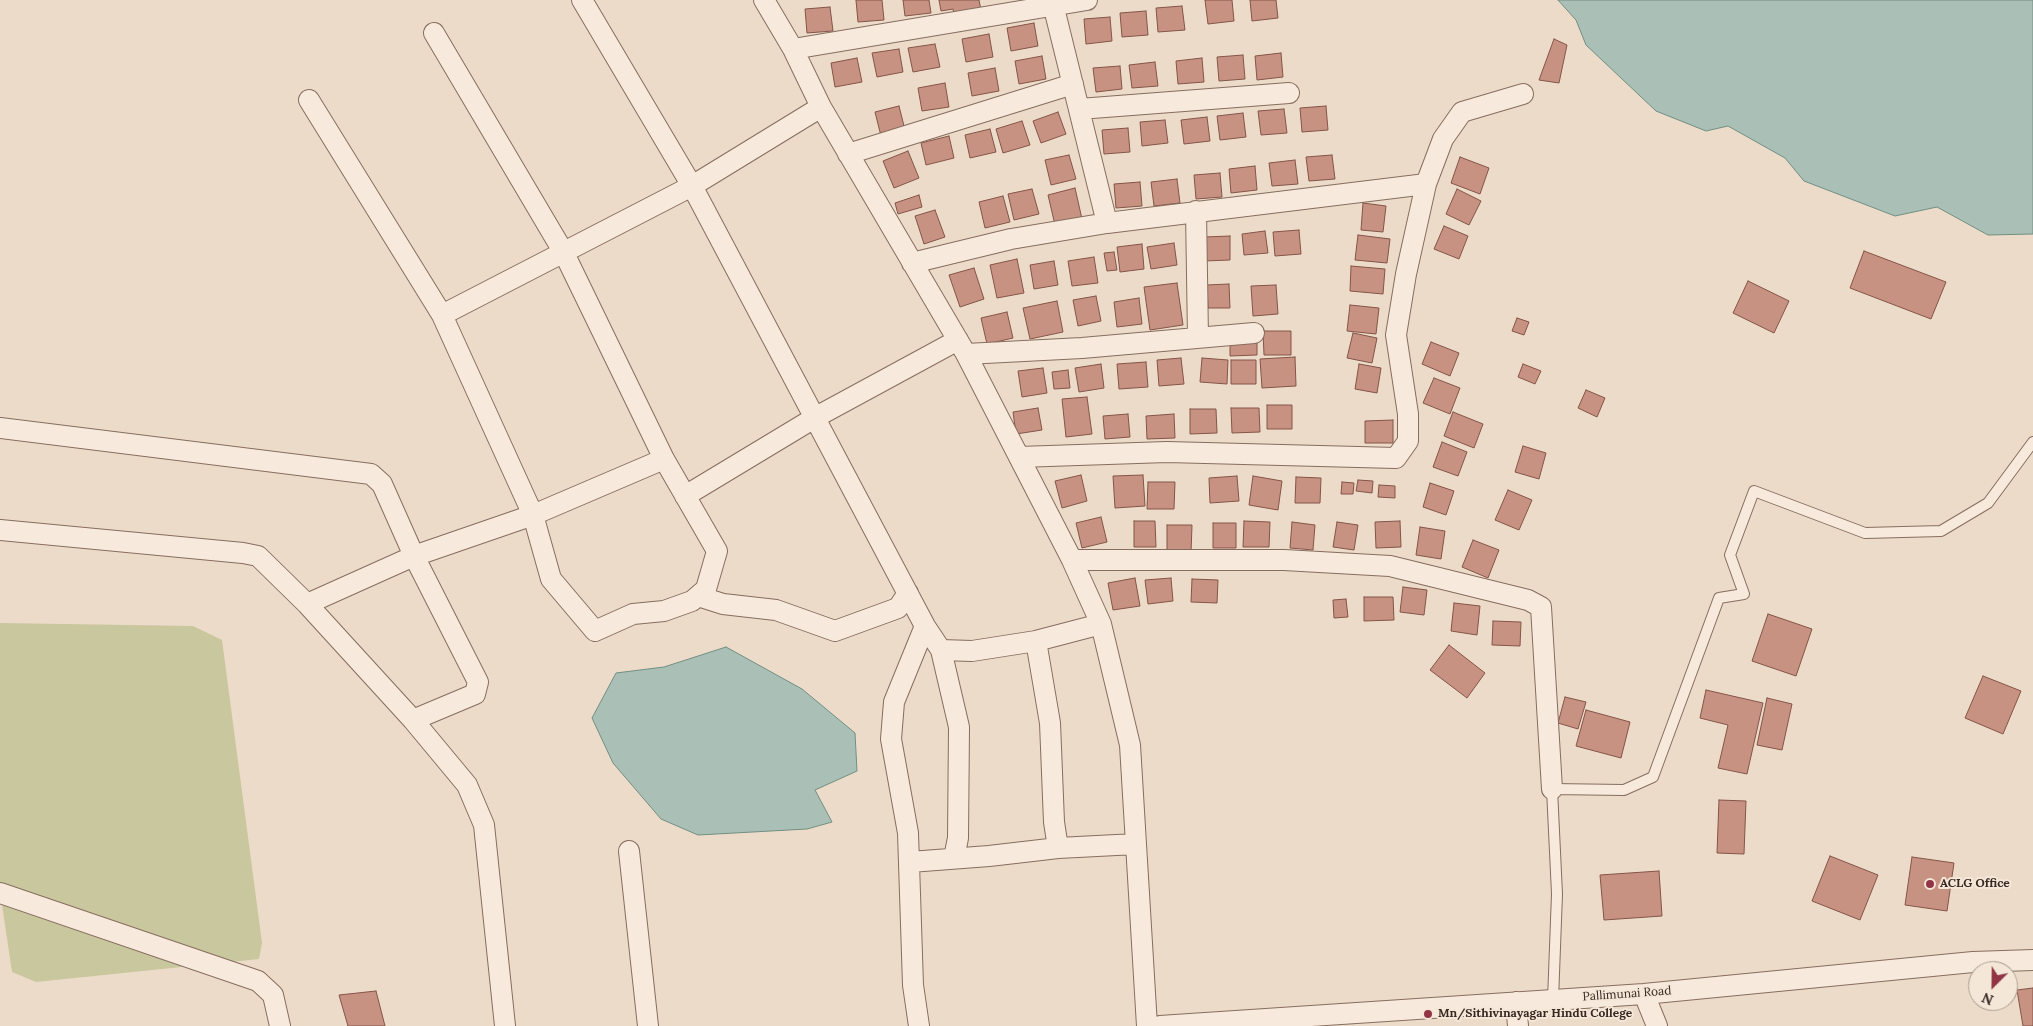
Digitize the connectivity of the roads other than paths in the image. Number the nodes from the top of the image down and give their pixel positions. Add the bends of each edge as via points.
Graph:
1 (582, 0) edge
2 (764, 0) edge
3 (1087, 0) edge
4 (1052, 3) edge
5 (434, 33) dead end
6 (793, 49) junction
7 (1072, 84) junction
8 (1289, 93) dead end
9 (1523, 94) dead end
10 (309, 100) dead end
11 (821, 108) junction
12 (1079, 110) junction
13 (848, 154) junction
14 (1426, 184) junction
15 (692, 186) junction
16 (1196, 211) junction
17 (1107, 222) junction
18 (564, 252) junction
19 (912, 263) junction
20 (442, 315) junction
21 (1254, 334) dead end
22 (1198, 338) junction
23 (962, 347) junction
24 (816, 417) junction
25 (0, 428) edge
26 (2033, 442) edge
27 (1020, 457) junction
28 (664, 460) junction
29 (685, 496) junction
30 (533, 514) junction
31 (0, 530) edge
32 (414, 556) junction
33 (1072, 560) junction
34 (908, 592) junction
35 (695, 599) junction
36 (307, 604) junction
37 (1100, 624) junction
38 (925, 626) junction
39 (1036, 640) junction
40 (941, 650) junction
41 (412, 720) junction
42 (1552, 789) junction
43 (1136, 844) junction
44 (1058, 848) junction
45 (629, 850) dead end
46 (954, 858) junction
47 (910, 862) junction
48 (0, 893) edge
49 (2033, 960) edge
50 (1644, 994) junction
51 (1553, 1000) junction
52 (1516, 1002) junction
53 (280, 1026) edge
54 (505, 1026) edge
55 (648, 1026) edge
56 (919, 1026) edge
57 (1147, 1026) edge
58 (1160, 1026) edge
59 (1518, 1026) edge
60 (1657, 1026) edge

1 - 15 street
2 - 6 street
3 - 4 street
4 - 6 street
4 - 7 street
5 - 18 street
6 - 11 street
7 - 12 street
7 - 13 street
8 - 12 street
9 - 14 street via 1462,112 1443,138
10 - 20 street
11 - 13 street
11 - 15 street
12 - 17 street
13 - 19 street
14 - 16 street
14 - 27 street via 1396,335 1408,414 1408,441 1396,458 1168,452
15 - 18 street
15 - 24 street
16 - 17 street
16 - 22 street
17 - 19 street via 1011,239
18 - 20 street
18 - 28 street
19 - 23 street
20 - 30 street
21 - 22 street
22 - 23 street
23 - 24 street
23 - 27 street
24 - 29 street
24 - 34 street
25 - 32 street via 371,474 382,484
26 - 42 lane via 1988,503 1941,531 1865,534 1754,491 1730,555 1744,594 1719,598 1654,777 1624,790
27 - 33 street
28 - 29 street
28 - 30 street
29 - 35 street via 717,551 706,589
30 - 32 street
30 - 35 street via 551,579 603,626 633,614 664,611
31 - 36 street via 243,552 258,556
32 - 36 street
32 - 41 street via 478,682 474,694
33 - 37 street
33 - 42 street via 1284,560 1390,566 1528,600 1541,607
34 - 35 street via 898,608 835,630 776,610
34 - 38 street
36 - 41 street
37 - 39 street
37 - 43 street via 1130,744
38 - 40 street
38 - 47 street via 894,702 891,739
39 - 40 street via 972,651
39 - 44 street via 1050,723
40 - 46 street via 959,727 958,838
41 - 54 street via 467,785 484,825
42 - 51 lane via 1557,894
43 - 44 street
43 - 57 street
44 - 46 street
45 - 55 street
46 - 47 street
47 - 56 street via 913,985
48 - 53 street via 258,981 273,995
49 - 50 street, Pallimunai Road via 1973,962
50 - 51 street, Pallimunai Road
50 - 60 street
51 - 52 street, Pallimunai Road
52 - 58 street, Pallimunai Road
52 - 59 street

